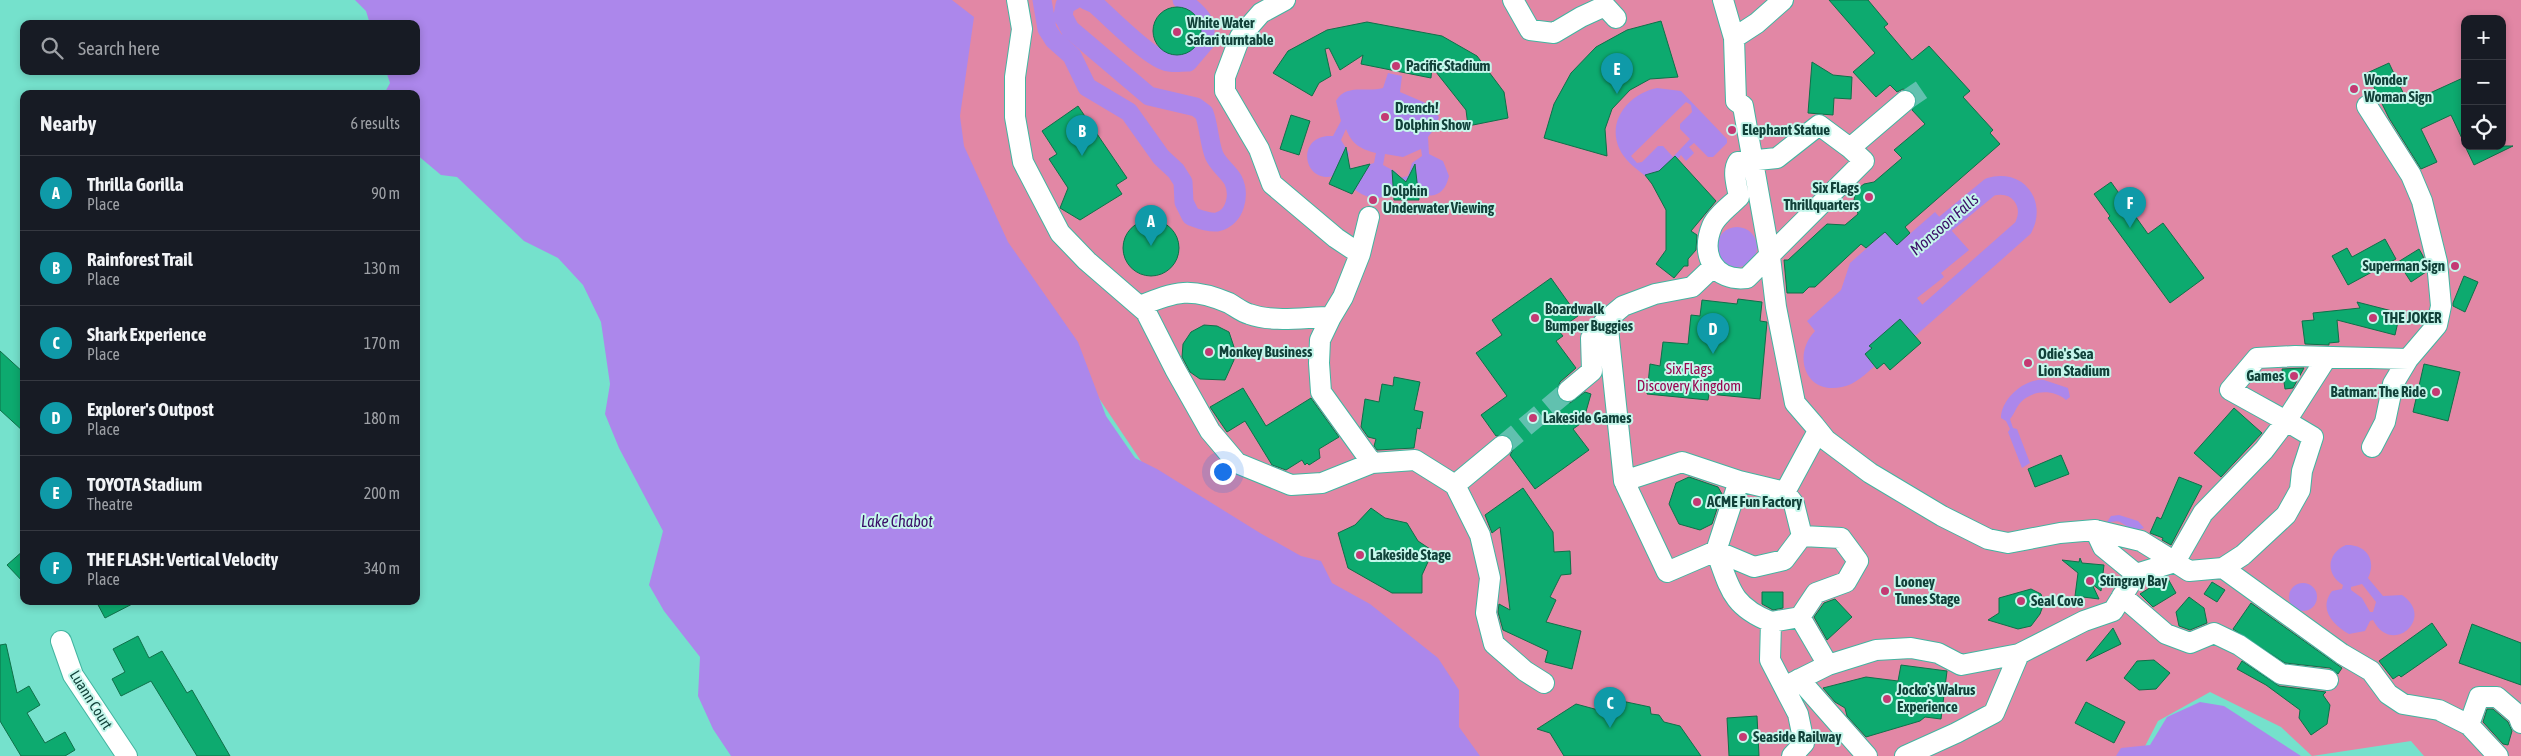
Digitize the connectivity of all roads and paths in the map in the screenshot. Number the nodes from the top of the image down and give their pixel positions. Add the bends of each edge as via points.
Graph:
1 (1017, 0) edge
2 (1285, 0) edge
3 (1513, 0) edge
4 (1723, 0) edge
5 (1783, 0) edge
6 (1616, 18) dead end
7 (1734, 38) junction
8 (1904, 101) tunnel mouth
9 (2367, 106) dead end
10 (1850, 148) junction
11 (1753, 159) junction
12 (1759, 194) junction
13 (1739, 197) junction
14 (1369, 217) dead end
15 (1360, 254) junction
16 (1770, 256) junction
17 (1713, 267) junction
18 (1140, 306) junction
19 (1331, 316) junction
20 (1607, 319) junction
21 (2327, 357) junction
22 (2408, 359) junction
23 (1568, 391) tunnel mouth
24 (2286, 421) junction
25 (1818, 431) junction
26 (1502, 446) tunnel mouth
27 (2372, 447) dead end
28 (1372, 462) junction
29 (1624, 481) junction
30 (1739, 481) junction
31 (1455, 485) junction
32 (1785, 492) junction
33 (2095, 530) junction
34 (1802, 536) junction
35 (1716, 551) junction
36 (2175, 562) junction
37 (2223, 568) junction
38 (2136, 574) junction
39 (2122, 596) junction
40 (1800, 617) junction
41 (1771, 622) junction
42 (61, 641) dead end
43 (2019, 654) junction
44 (1828, 665) junction
45 (2328, 680) dead end
46 (1544, 683) dead end
47 (2521, 723) edge
48 (2469, 725) junction
49 (127, 756) edge
50 (1792, 756) edge
51 (1867, 756) edge
52 (1905, 756) edge
53 (2498, 756) edge

1 - 18 street via 1022,29 1015,77 1015,117 1023,162 1060,233
2 - 15 street via 1261,13 1240,37 1224,78 1226,91 1259,149 1272,184
3 - 6 street via 1530,30 1554,33 1605,6
4 - 7 street
5 - 7 street
7 - 11 street via 1736,101 1743,106
8 - 10 street
9 - 22 street via 2411,175 2422,201 2438,268 2441,306 2437,325
10 - 11 street via 1819,125 1777,158
10 - 16 street via 1864,161
11 - 12 street
11 - 13 street via 1742,160 1735,166
12 - 13 street
12 - 16 street
13 - 17 street via 1712,224 1709,253
14 - 15 street
15 - 19 street via 1343,297
16 - 17 street via 1747,278 1734,280 1721,275
16 - 25 street via 1776,307 1795,402
17 - 20 street via 1692,287 1655,294 1623,306
18 - 19 street via 1166,295 1187,291 1268,318
18 - 28 street via 1210,431 1237,462 1291,485 1322,483
19 - 28 street via 1320,340 1322,392
20 - 23 street via 1591,338 1592,371
20 - 29 street
21 - 22 street
21 - 24 street
21 - 24 street via 2257,358 2230,390
22 - 27 street via 2393,384 2385,422
24 - 36 street via 2264,450 2203,513
24 - 37 street via 2313,437 2302,471 2300,490 2286,515 2243,555
25 - 32 street
25 - 33 street via 1870,473 1988,539 2008,543
26 - 31 street
28 - 31 street via 1416,460
29 - 30 street via 1682,462
29 - 35 street via 1667,572
30 - 32 street
30 - 35 street
31 - 46 street via 1480,535 1490,578 1486,613 1494,644
32 - 34 street via 1794,504
33 - 36 street via 2141,541
33 - 38 street via 2103,547
34 - 35 street via 1784,560 1754,567
34 - 40 street via 1841,538 1858,561 1846,582 1816,593
35 - 41 street via 1733,597 1752,615
36 - 37 street via 2189,572
36 - 38 street
37 - 48 street via 2342,654 2371,671 2388,694 2404,704 2439,710
38 - 39 street
39 - 43 street via 2113,611 2084,621
39 - 45 street via 2166,634 2190,643 2214,633 2239,645 2281,674
40 - 41 street
40 - 44 street
41 - 50 street via 1770,660 1798,714 1804,743
42 - 49 street, Luann Court via 73,675
43 - 44 street via 1961,665 1938,653 1911,648 1876,650
43 - 52 street via 1994,713
44 - 51 street via 1796,681
47 - 48 street via 2518,715 2497,697 2479,697
48 - 53 street

